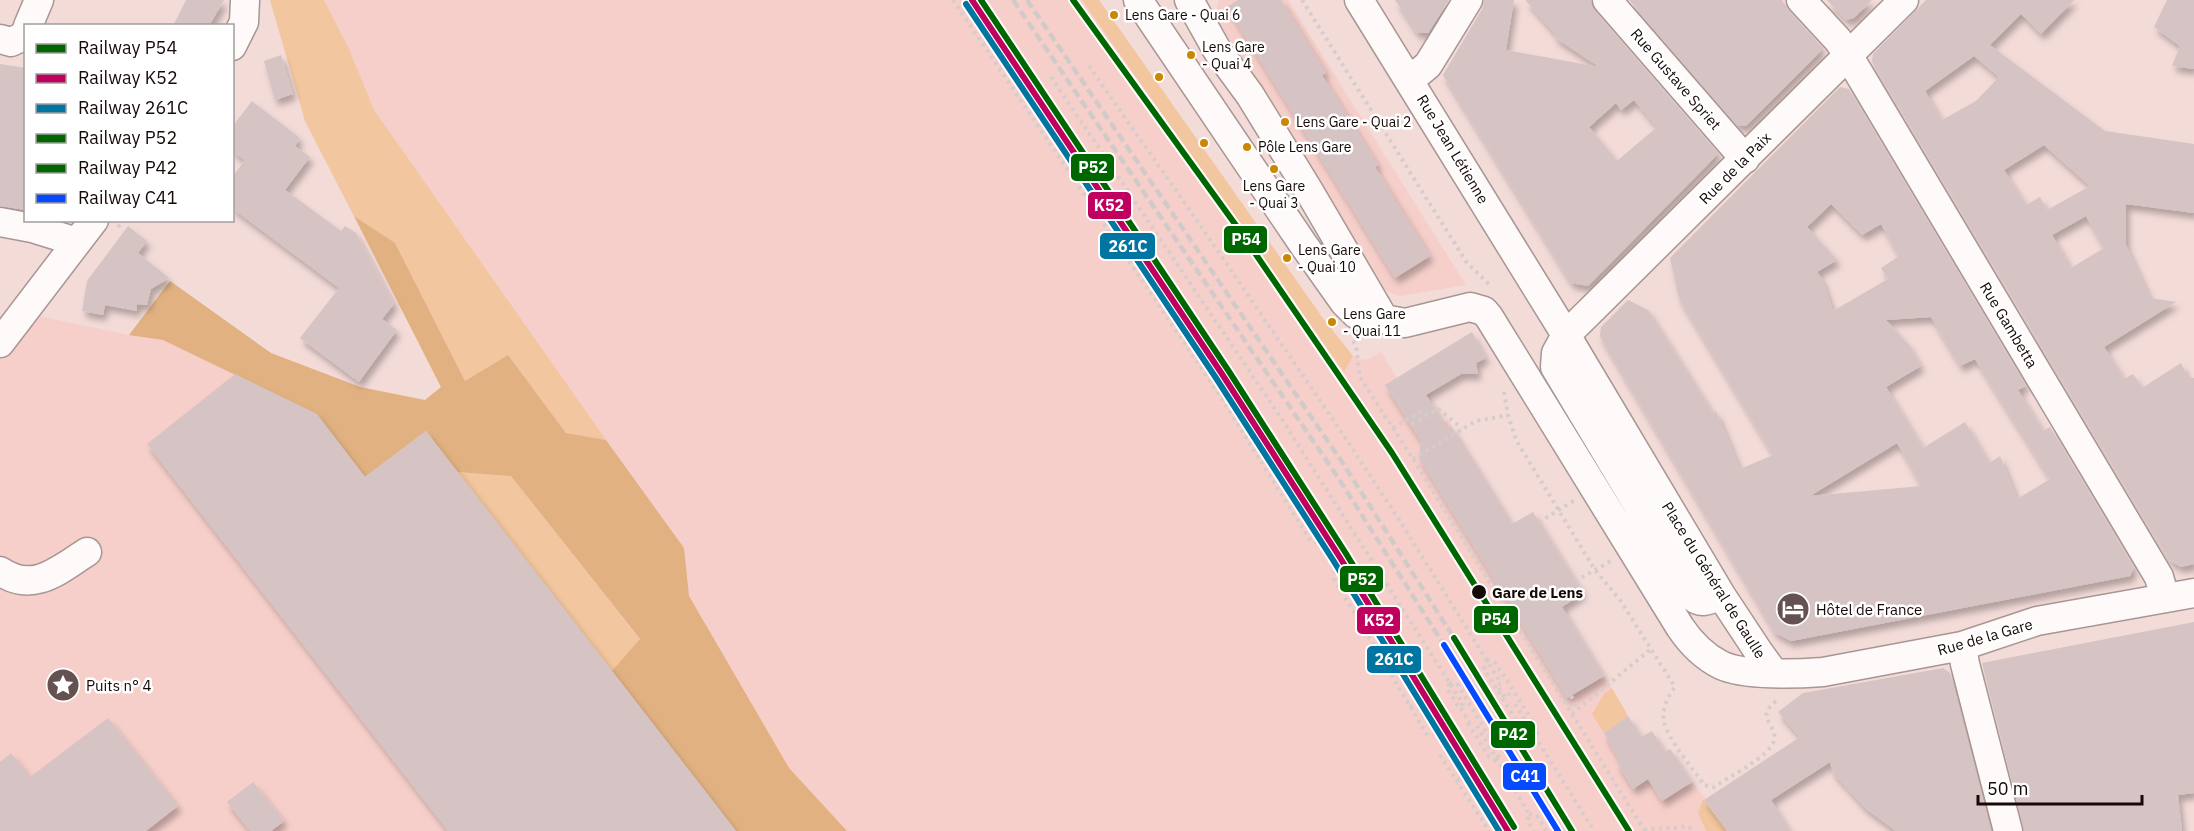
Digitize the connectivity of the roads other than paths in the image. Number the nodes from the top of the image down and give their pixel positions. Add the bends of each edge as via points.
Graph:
1 (39, 0) edge
2 (245, 0) edge
3 (1138, 0) edge
4 (1188, 0) edge
5 (1359, 0) edge
6 (1468, 0) edge
7 (1607, 0) edge
8 (1801, 0) edge
9 (1904, 0) edge
10 (1205, 12) edge
11 (24, 24) edge
12 (234, 42) edge
13 (1848, 55) junction
14 (1410, 80) junction
15 (1745, 159) junction
16 (0, 222) edge
17 (86, 231) edge
18 (1544, 299) joint
19 (1384, 319) junction
20 (1566, 335) junction
21 (0, 343) edge
22 (87, 552) dead end
23 (0, 571) edge
24 (2194, 592) edge
25 (2165, 598) junction
26 (2194, 610) edge
27 (1962, 646) junction
28 (1761, 672) junction
29 (2008, 831) edge

1 - 11 street
2 - 12 street via 244,22
3 - 19 street via 1344,302 1365,319
4 - 10 street
5 - 14 street, Rue Jean Létienne
6 - 14 street via 1428,65
7 - 15 street, Rue Gustave Spriet
8 - 13 street, Rue Gambetta
9 - 13 street, Rue de la Paix
10 - 19 street via 1217,50 1250,95
13 - 15 street, Rue de la Paix
13 - 25 street, Rue Gambetta via 2159,577
14 - 18 street, Rue Jean Létienne
15 - 20 street, Rue de la Paix
16 - 17 street
17 - 21 street
18 - 20 street, Place du Général de Gaulle
19 - 28 street, Place du Général de Gaulle via 1405,323 1470,307 1484,311 1687,637 1723,666
20 - 28 street, Place du Général de Gaulle via 1721,595
22 - 23 street via 45,579 23,580
24 - 25 street, Rue de la Gare
25 - 27 street, Rue de la Gare via 2037,621
26 - 27 street via 2030,639
27 - 28 street, Rue de la Gare via 1803,674
27 - 29 street

